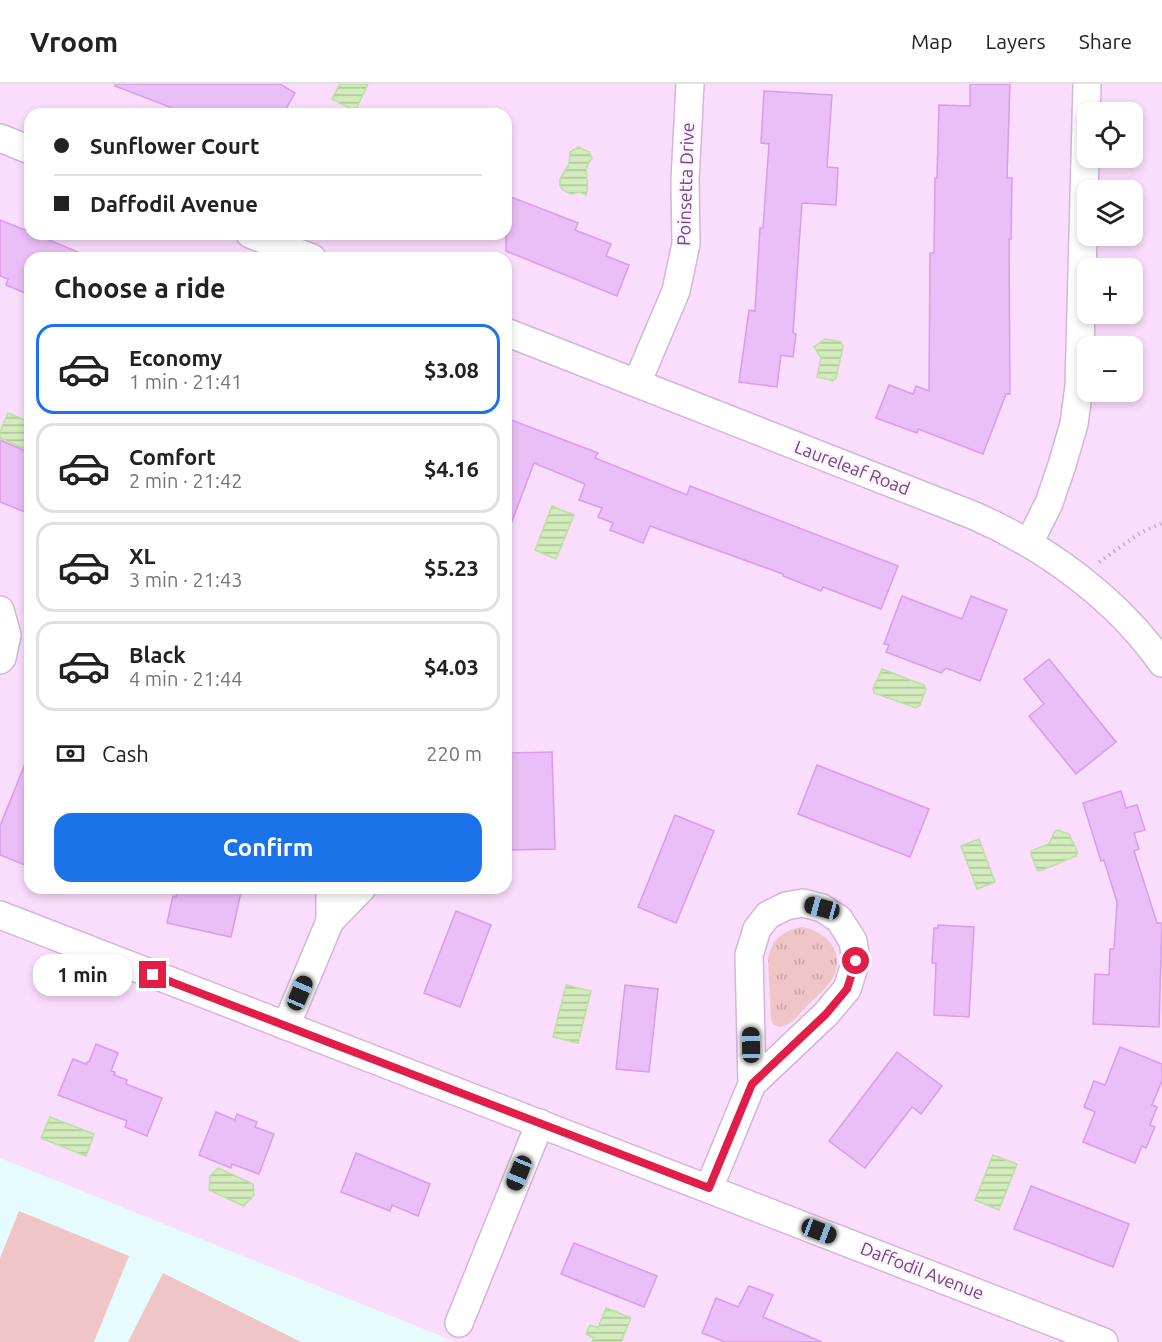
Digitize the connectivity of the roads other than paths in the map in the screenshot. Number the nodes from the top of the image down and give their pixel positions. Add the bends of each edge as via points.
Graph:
1 (690, 84) edge
2 (1087, 84) edge
3 (0, 138) edge
4 (24, 148) edge
5 (266, 240) edge
6 (296, 252) edge
7 (512, 334) edge
8 (637, 383) junction
9 (1029, 543) junction
10 (0, 610) edge
11 (0, 660) edge
12 (1162, 663) edge
13 (330, 894) edge
14 (356, 894) edge
15 (0, 915) edge
16 (330, 921) junction
17 (285, 1026) junction
18 (752, 1084) junction
19 (540, 1123) junction
20 (709, 1188) junction
21 (459, 1323) dead end
22 (1104, 1342) edge

1 - 8 street, Poinsetta Drive via 686,244 676,291
2 - 9 street via 1079,386 1074,424 1049,503
3 - 4 street
5 - 6 street
7 - 8 street, Laureleaf Road
8 - 9 street, Laureleaf Road via 975,516
9 - 12 street, Laureleaf Road via 1079,577
10 - 11 street via 7,635
13 - 16 street
14 - 16 street
15 - 17 street, Daffodil Avenue
16 - 17 street
17 - 19 street, Daffodil Avenue
18 - 18 street via 847,989 856,961 853,942 839,919 822,908 803,903 786,906 768,915 757,929 748,955
18 - 20 street
19 - 20 street, Daffodil Avenue
19 - 21 street
20 - 22 street, Daffodil Avenue

